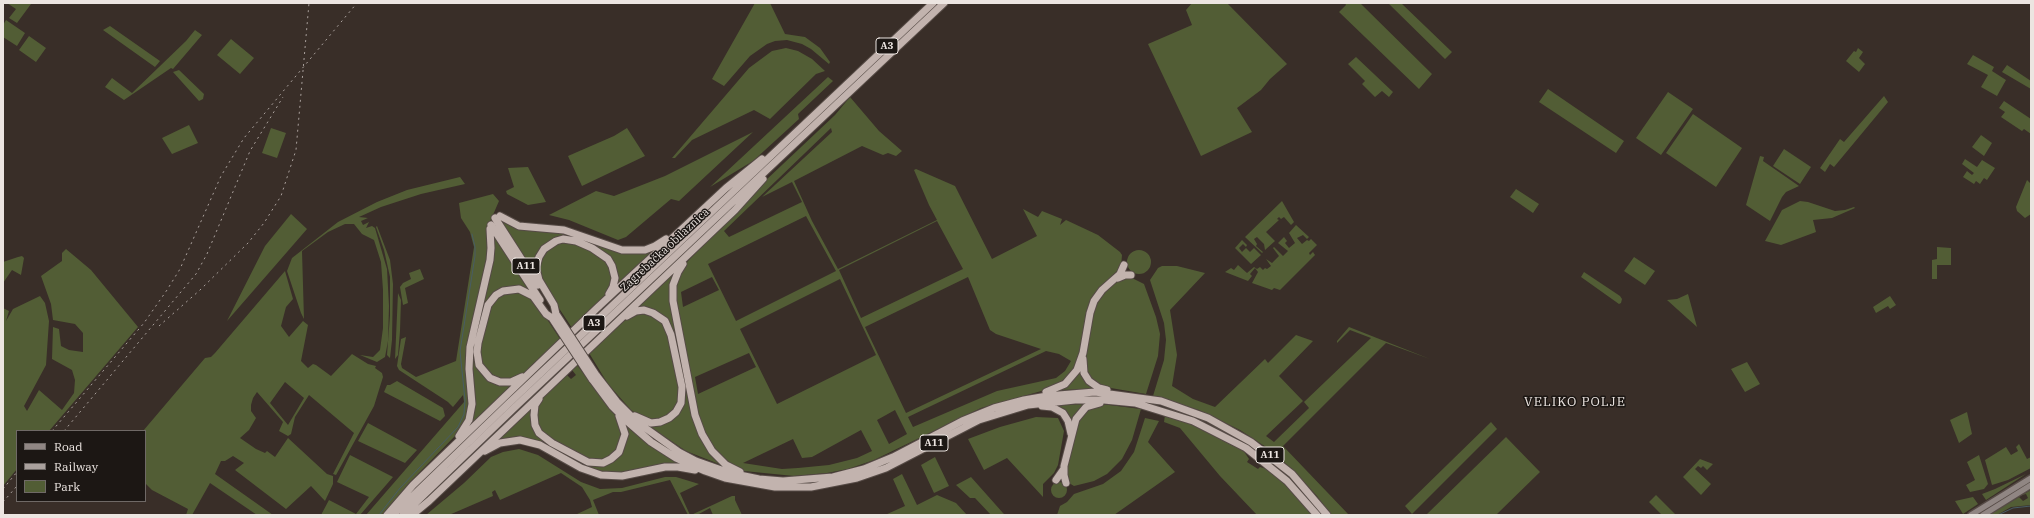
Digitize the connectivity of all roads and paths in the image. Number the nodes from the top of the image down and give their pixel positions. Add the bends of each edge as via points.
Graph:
1 (933, 3) edge
2 (944, 3) edge
3 (800, 134) junction
4 (494, 222) junction
5 (686, 225) junction
6 (717, 227) junction
7 (1124, 265) dead end
8 (1131, 275) dead end
9 (1114, 280) junction
10 (596, 309) junction
11 (554, 316) junction
12 (612, 327) junction
13 (1083, 353) junction
14 (541, 362) junction
15 (548, 387) junction
16 (1120, 398) junction
17 (615, 404) junction
18 (1006, 405) junction
19 (1028, 405) junction
20 (1071, 434) junction
21 (445, 453) junction
22 (1064, 466) junction
23 (457, 474) junction
24 (2031, 478) edge
25 (733, 480) junction
26 (773, 480) junction
27 (1056, 480) dead end
28 (1066, 483) dead end
29 (2031, 485) edge
30 (387, 515) edge
31 (393, 515) edge
32 (403, 515) edge
33 (412, 515) edge
34 (1317, 515) edge
35 (1327, 515) edge
36 (1971, 515) edge
37 (1983, 515) edge

1 - 3 highway, Zagrebačka obilaznica / A3
2 - 3 highway, Zagrebačka obilaznica / A3
3 - 5 highway via 784,139
3 - 6 highway via 789,155
3 - 31 highway, Zagrebačka obilaznica / A3 via 508,404
3 - 32 highway, Zagrebačka obilaznica / A3
4 - 5 highway via 564,230 611,248 630,251 655,246
4 - 11 highway, A11
4 - 21 highway via 490,260 470,347 471,413 463,430
5 - 10 highway
6 - 12 highway
6 - 26 highway via 711,237 680,268 672,293 695,415 705,441 720,460 736,470
7 - 9 highway
8 - 9 highway
9 - 13 highway via 1094,301
10 - 11 highway via 613,287 615,278 612,266 605,256 592,248 563,239 549,244 544,249 538,257 536,268 539,280 554,305
10 - 14 highway
11 - 14 highway via 546,314 530,294 508,290 496,295 490,302 482,327 477,359 482,370 490,378 500,382 516,380
11 - 17 highway, A11, bridge
12 - 15 highway
12 - 17 highway via 636,311 649,311 662,318 668,325 671,335 682,392 681,403 676,412 669,418 655,423 640,419
13 - 16 highway via 1084,373 1089,381
13 - 18 highway via 1077,370 1065,384 1019,398
14 - 21 highway
15 - 17 highway via 534,409 537,429 552,443 588,462 608,461 621,448 625,437
15 - 23 highway
16 - 18 highway, A11 via 1095,392 1063,394
16 - 19 highway, A11
16 - 20 highway via 1086,407 1078,415
16 - 34 highway, A11 via 1173,414 1226,436 1274,470 1307,501
16 - 35 highway, A11 via 1178,406 1235,432 1262,450 1301,483
17 - 25 highway, A11 via 636,429 664,450 695,467
17 - 26 highway, A11 via 647,430 687,456 730,473
18 - 26 highway, A11 via 962,421 864,469 814,480
19 - 20 highway via 1048,406 1059,410 1068,421
19 - 25 highway, A11 via 979,420 886,468 851,479 811,487 765,486
20 - 22 highway
21 - 30 highway
22 - 27 highway
22 - 28 highway
23 - 25 highway via 463,472 480,455 494,446 520,440 540,445 596,474 618,476 672,467 692,469 725,481
23 - 33 highway
24 - 36 main road
29 - 37 main road

